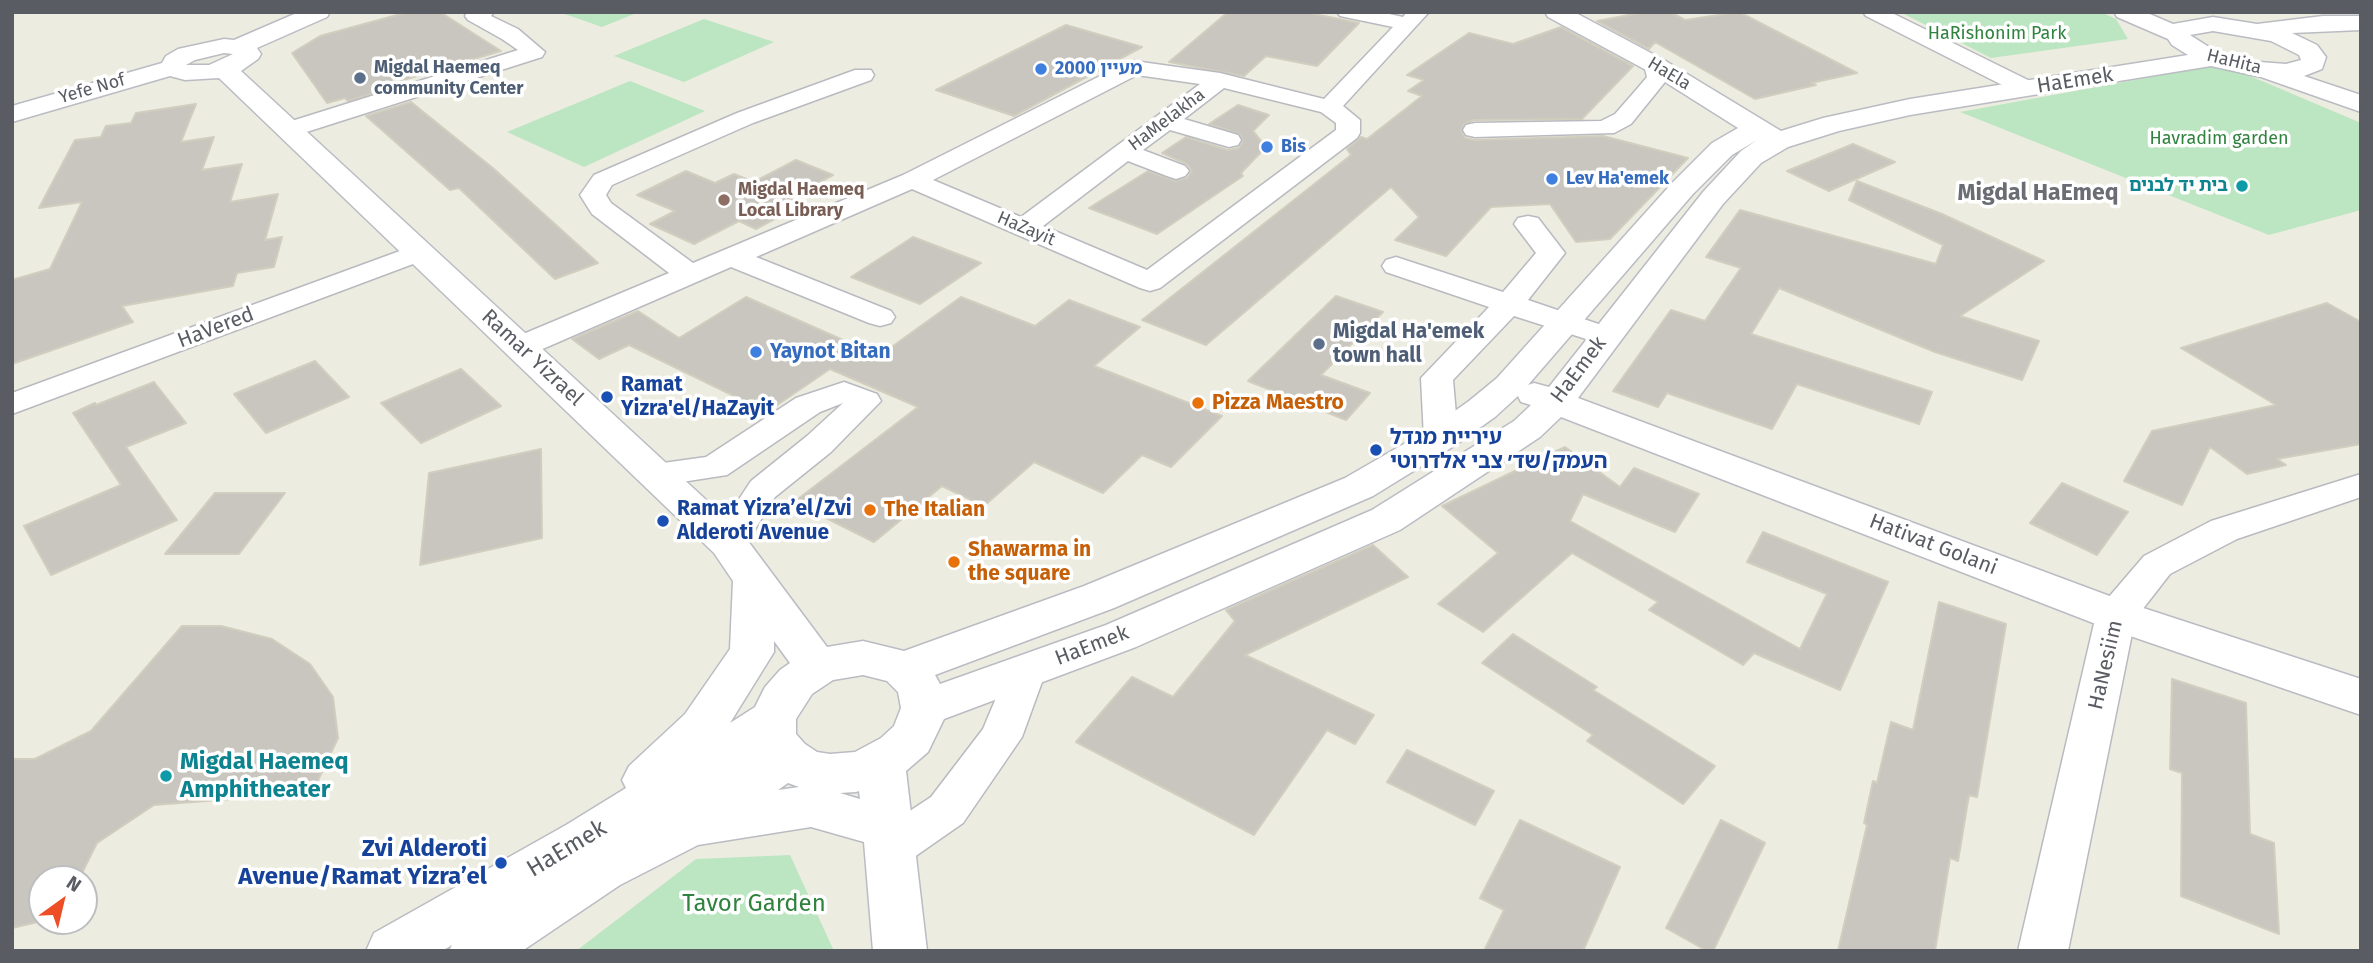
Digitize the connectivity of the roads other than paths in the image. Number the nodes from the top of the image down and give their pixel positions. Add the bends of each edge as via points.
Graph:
1 (319, 12) edge
2 (484, 12) edge
3 (1347, 12) edge
4 (1556, 12) edge
5 (1873, 12) edge
6 (2124, 12) edge
7 (2162, 12) edge
8 (1414, 18) edge
9 (2361, 23) edge
10 (2260, 30) junction
11 (2192, 41) junction
12 (2361, 41) edge
13 (232, 57) junction
14 (2310, 57) junction
15 (1655, 65) junction
16 (2264, 71) junction
17 (863, 75) dead end
18 (1220, 80) junction
19 (2012, 82) junction
20 (2361, 83) edge
21 (2361, 104) edge
22 (1329, 107) junction
23 (12, 114) edge
24 (1167, 121) junction
25 (1475, 130) dead end
26 (288, 131) junction
27 (1768, 135) junction
28 (1229, 140) dead end
29 (1126, 152) junction
30 (1176, 172) dead end
31 (912, 180) junction
32 (1528, 224) dead end
33 (1024, 228) junction
34 (419, 252) junction
35 (731, 257) junction
36 (1396, 266) dead end
37 (689, 274) junction
38 (1509, 304) junction
39 (880, 317) dead end
40 (1565, 323) junction
41 (1605, 336) junction
42 (520, 347) junction
43 (1509, 384) junction
44 (1556, 402) junction
45 (12, 404) edge
46 (1441, 438) junction
47 (656, 475) junction
48 (2361, 485) edge
49 (728, 543) junction
50 (754, 580) junction
51 (2116, 615) junction
52 (817, 668) junction
53 (1026, 671) junction
54 (913, 688) junction
55 (2361, 697) edge
56 (780, 739) junction
57 (881, 763) junction
58 (687, 826) junction
59 (890, 838) junction
60 (584, 840) junction
61 (393, 951) edge
62 (476, 951) edge
63 (900, 951) edge
64 (2043, 951) edge

1 - 13 main road
2 - 26 street via 475,16 534,52
3 - 8 street
4 - 15 main road, HaEla
5 - 19 street
6 - 11 main road
7 - 11 main road
8 - 22 street
9 - 10 main road
10 - 11 main road, HaHita via 2235,26
10 - 14 main road, HaHita via 2296,43
11 - 16 main road, HaHita
11 - 19 main road, HaEmek
12 - 14 main road via 2344,42
13 - 23 main road, Yefe Nof via 224,46 195,51 175,61 172,68
13 - 26 main road, Ramar Yizrael
14 - 16 main road, HaHita via 2304,69
14 - 20 main road
15 - 25 street via 1658,77 1644,95 1623,119 1605,128
15 - 27 main road, HaEla
16 - 21 main road
17 - 37 street via 745,118 603,180 593,195 601,208
18 - 22 street, HaMelakha
18 - 24 street, HaMelakha
18 - 31 street via 1135,68
19 - 27 main road, HaEmek
22 - 33 street, HaZayit via 1348,120 1348,133 1150,282
24 - 28 street
24 - 29 street, HaMelakha
26 - 34 main road, Ramar Yizrael
27 - 40 main road, HaEmek via 1722,149
27 - 41 main road, HaEmek
29 - 30 street
29 - 33 street, HaMelakha
31 - 33 street, HaZayit
31 - 35 street
32 - 38 street via 1551,253
34 - 42 main road, Ramar Yizrael
34 - 45 street, HaVered
35 - 37 street
35 - 39 street
36 - 38 street
37 - 42 street
38 - 40 street
38 - 46 street via 1437,377
40 - 41 street
40 - 43 main road, HaEmek
41 - 44 main road, HaEmek
42 - 47 main road, Ramar Yizrael
43 - 44 main road, Hativat Golani
43 - 46 main road, HaEmek
44 - 51 main road, Hativat Golani
44 - 53 main road, HaEmek via 1527,429 1386,520 1121,636
46 - 54 main road, HaEmek via 1359,487 1099,597
47 - 49 main road, Ramar Yizrael
47 - 49 street via 715,467 808,405 844,392 865,401 763,489
48 - 51 street, HaNesiim via 2224,530 2168,559 2157,565
49 - 50 main road, Ramar Yizrael
50 - 52 main road, Ramar Yizrael
50 - 60 main road via 752,652 702,727
51 - 55 main road, Hativat Golani
51 - 64 street, HaNesiim
52 - 54 main road via 840,660 884,661
52 - 56 main road via 781,700
53 - 54 main road, HaEmek
53 - 59 street via 1002,737 947,810
54 - 57 main road via 920,724 898,752
56 - 57 main road via 806,770 856,772
56 - 58 main road, HaEmek
56 - 60 main road, HaEmek
57 - 59 main road
58 - 59 main road via 811,806
58 - 62 main road, HaEmek via 602,869
59 - 63 main road
60 - 61 main road, HaEmek

